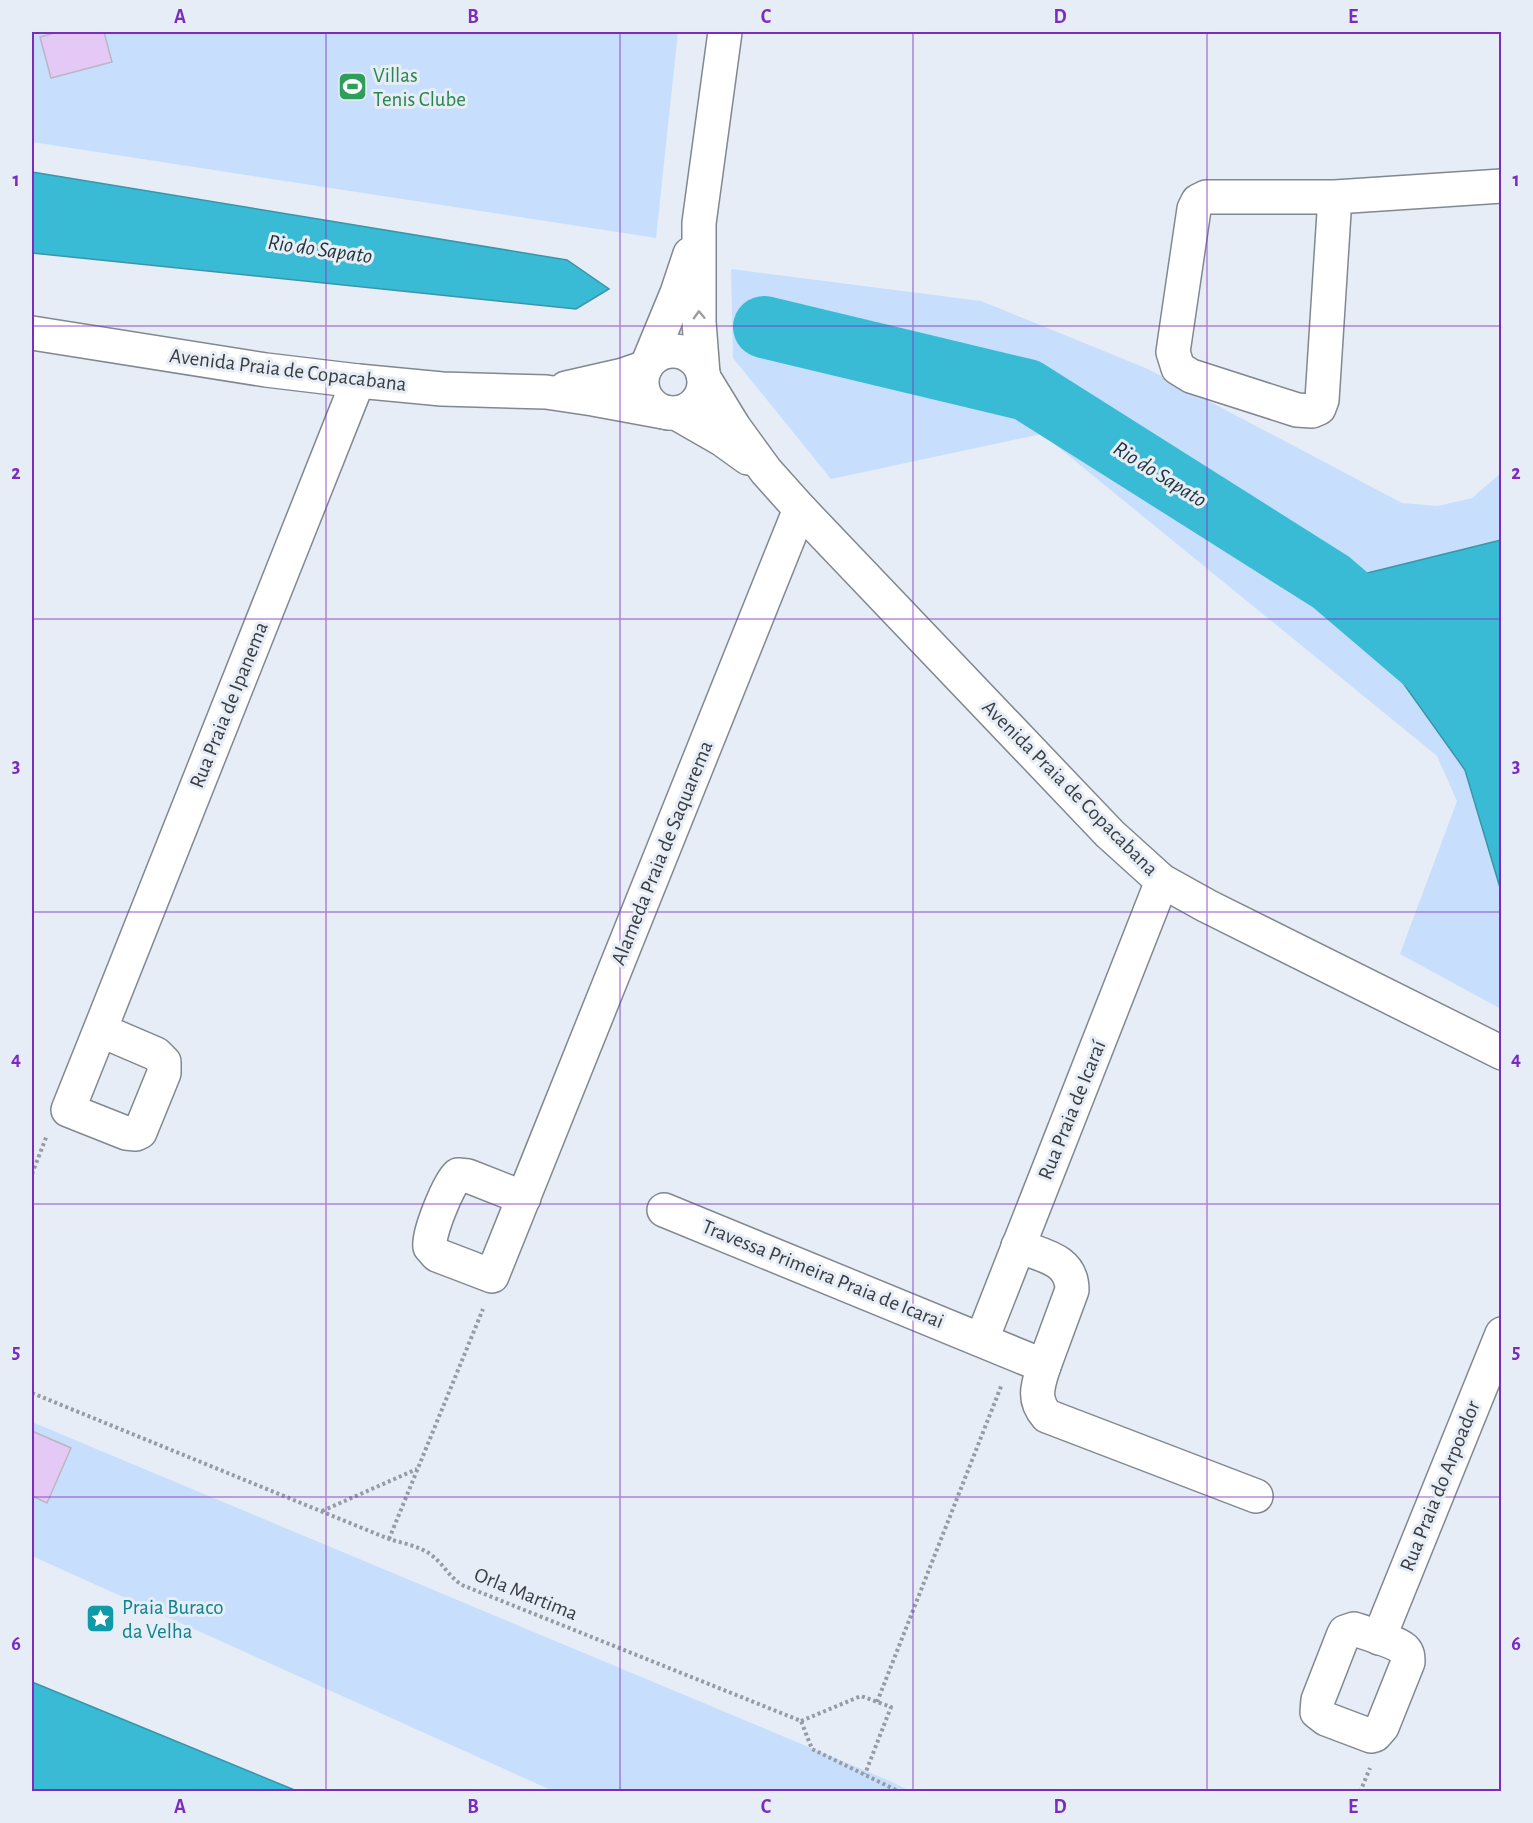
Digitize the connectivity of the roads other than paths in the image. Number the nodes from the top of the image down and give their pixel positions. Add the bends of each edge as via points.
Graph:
1 (725, 32) edge
2 (1502, 186) edge
3 (1335, 197) junction
4 (699, 223) junction
5 (32, 333) edge
6 (647, 365) junction
7 (703, 376) junction
8 (358, 381) junction
9 (546, 392) junction
10 (673, 413) junction
11 (766, 471) junction
12 (800, 509) junction
13 (1162, 880) junction
14 (100, 1029) dead end
15 (1502, 1053) edge
16 (524, 1198) junction
17 (664, 1210) dead end
18 (1018, 1246) junction
19 (1502, 1334) edge
20 (981, 1339) junction
21 (1044, 1366) junction
22 (1256, 1497) dead end
23 (1379, 1638) dead end

1 - 4 street
2 - 3 street
3 - 3 street via 1206,197 1198,201 1173,352 1179,368 1191,376 1297,410 1319,408
4 - 6 street via 677,293
7 -> 4 street
5 - 8 street, Avenida Praia de Copacabana
6 - 7 street via 662,353 678,351 694,359
6 - 9 street, Avenida Praia de Copacabana via 604,380
6 - 10 street via 642,386 646,396 660,410
7 - 10 street via 704,387 697,402
7 - 11 street, Avenida Praia de Copacabana
8 - 9 street, Avenida Praia de Copacabana via 442,389
8 - 14 street, Rua Praia de Ipanema
9 - 10 street, Avenida Praia de Copacabana
10 - 11 street, Avenida Praia de Copacabana via 723,440
11 - 12 street, Avenida Praia de Copacabana
12 - 13 street, Avenida Praia de Copacabana via 1110,834
12 - 16 street, Alameda Praia de Saquarema
13 - 15 street, Avenida Praia de Copacabana via 1206,906
13 - 18 street, Rua Praia de Icaraí
16 - 16 street, Alameda Praia de Saquarema via 492,1276 433,1252 429,1242 434,1226 458,1175
17 - 20 street, Travessa Primeira Praia de Icarai
18 - 20 street, Rua Praia de Icaraí
18 - 21 street via 1060,1263 1072,1278 1072,1290
19 - 23 street, Rua Praia do Arpoador
20 - 21 street, Travessa Primeira Praia de Icarai
21 - 22 street via 1038,1398 1047,1416

